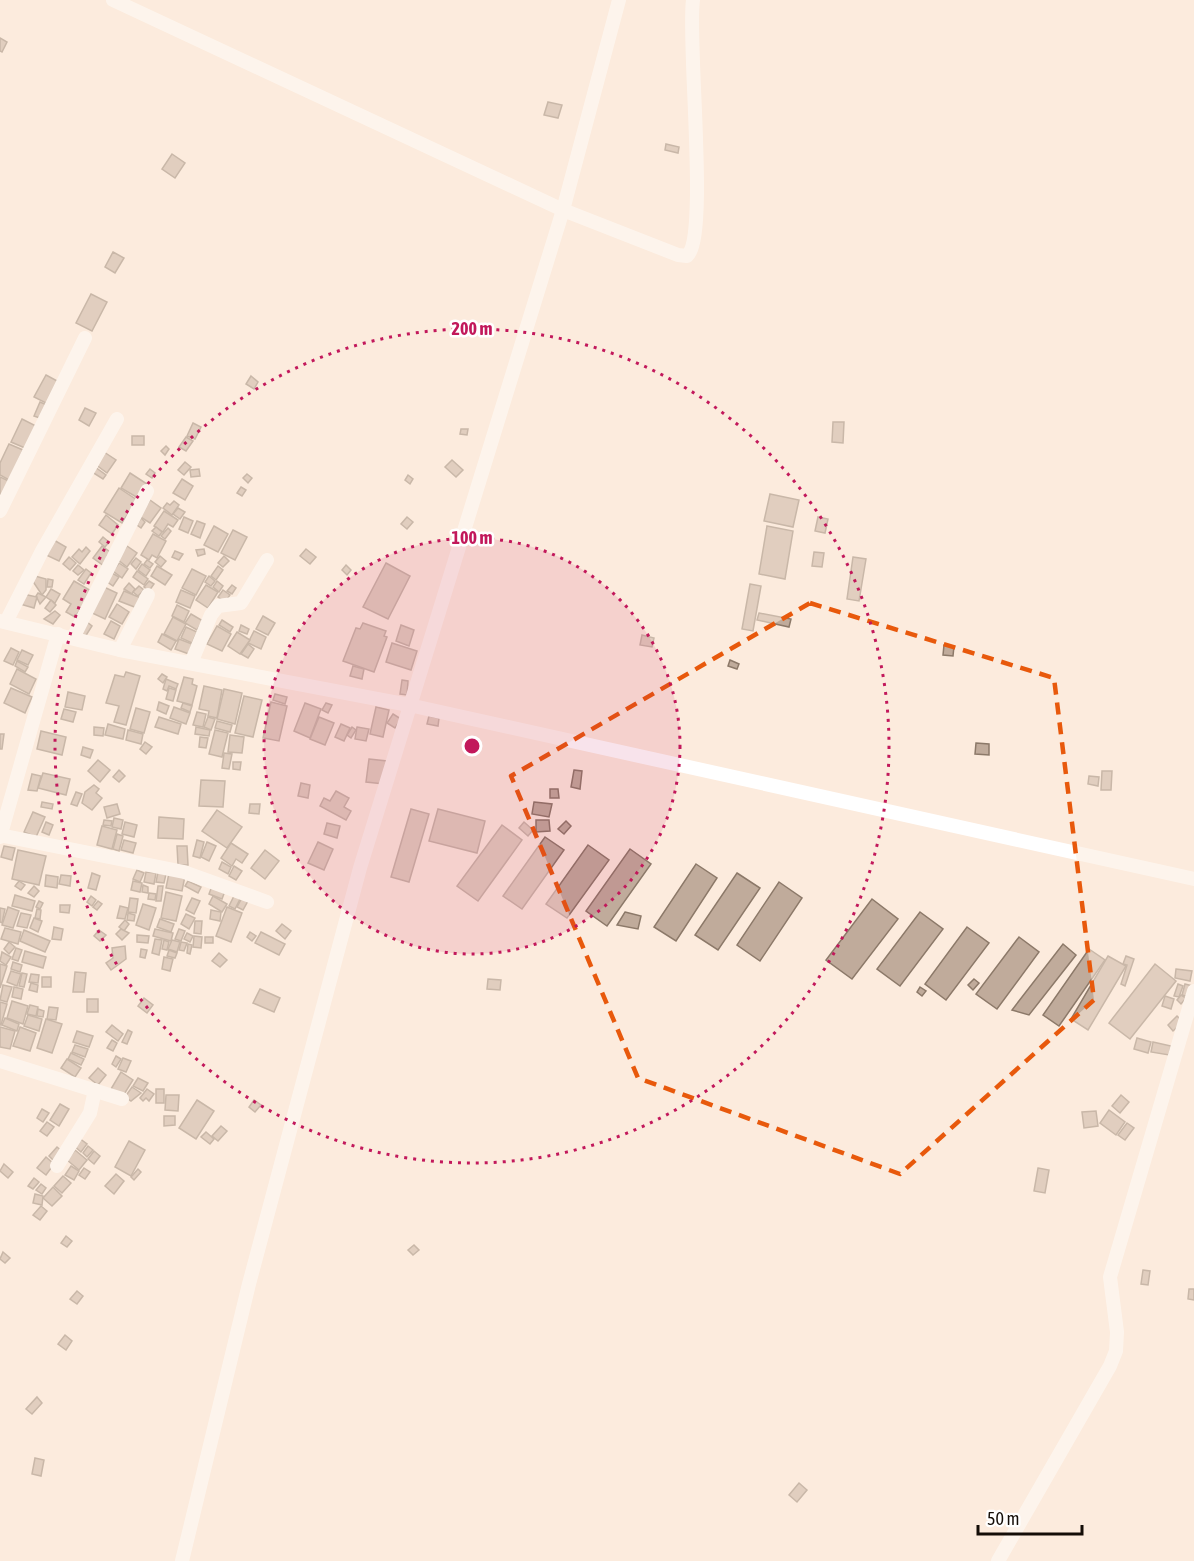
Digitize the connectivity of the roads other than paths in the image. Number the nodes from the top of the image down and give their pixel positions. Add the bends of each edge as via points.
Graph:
1 (112, 0) edge
2 (619, 0) edge
3 (693, 0) edge
4 (563, 210) junction
5 (85, 338) dead end
6 (117, 419) dead end
7 (147, 491) dead end
8 (0, 510) edge
9 (267, 560) dead end
10 (148, 595) dead end
11 (3, 621) edge
12 (58, 634) junction
13 (73, 638) junction
14 (120, 650) junction
15 (191, 663) junction
16 (409, 705) junction
17 (0, 836) edge
18 (1194, 879) edge
19 (267, 902) dead end
20 (1194, 991) edge
21 (0, 1061) edge
22 (95, 1090) junction
23 (122, 1099) dead end
24 (57, 1166) dead end
25 (182, 1561) edge
26 (998, 1561) edge

1 - 4 street
2 - 4 street
3 - 4 street via 691,54 697,181 692,252 678,255
4 - 16 street
5 - 8 street
6 - 11 street
7 - 13 street
9 - 15 street via 241,603 219,606 211,615
10 - 14 street
11 - 12 street
12 - 13 street
12 - 17 street
13 - 14 street
14 - 15 street
15 - 16 street
16 - 18 street
16 - 25 street via 357,878 258,1249
17 - 19 street via 184,872
20 - 26 street via 1110,1277 1116,1351
21 - 22 street
22 - 23 street
22 - 24 street via 90,1113

